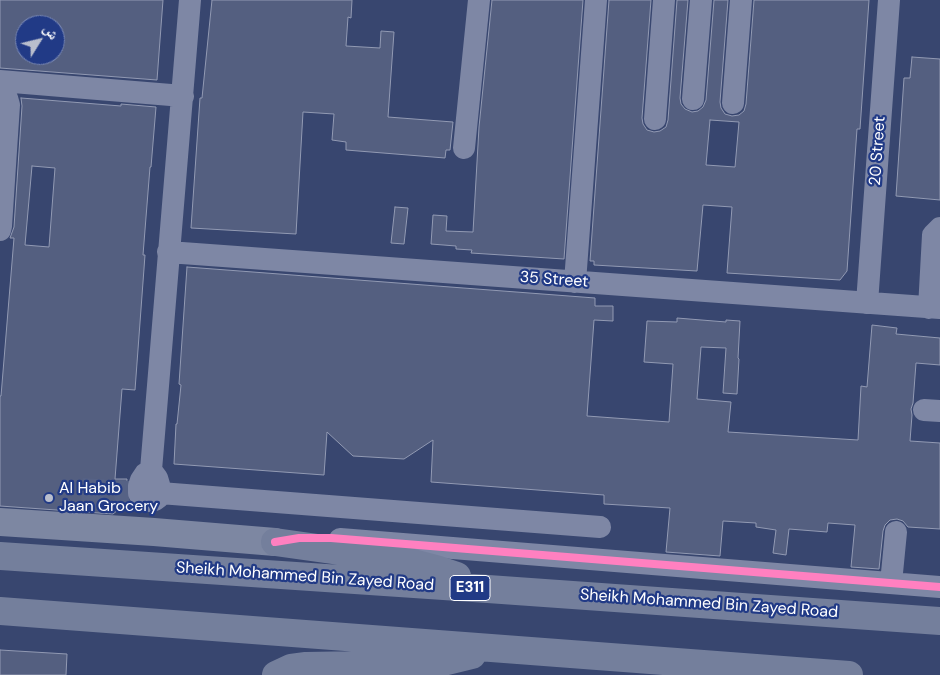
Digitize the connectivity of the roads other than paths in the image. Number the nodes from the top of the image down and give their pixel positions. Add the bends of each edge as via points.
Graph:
1 (190, 0) edge
2 (479, 0) edge
3 (596, 0) edge
4 (609, 0) edge
5 (664, 0) edge
6 (701, 0) edge
7 (741, 0) edge
8 (889, 0) edge
9 (0, 81) edge
10 (0, 94) edge
11 (183, 96) junction
12 (693, 99) dead end
13 (603, 100) dead end
14 (733, 103) dead end
15 (654, 119) dead end
16 (464, 148) dead end
17 (940, 228) edge
18 (0, 230) edge
19 (168, 252) junction
20 (576, 282) junction
21 (867, 303) junction
22 (935, 308) edge
23 (0, 522) edge
24 (600, 527) dead end
25 (896, 532) dead end
26 (275, 542) junction
27 (0, 556) edge
28 (892, 583) junction
29 (940, 587) edge
30 (488, 589) junction
31 (0, 611) edge
32 (940, 621) edge
33 (489, 648) junction
34 (276, 675) edge
35 (849, 675) edge

1 - 11 street
2 - 16 street
3 - 20 street
4 - 13 street
5 - 15 street
6 - 12 street
7 - 14 street
8 - 21 street, 20 Street
9 - 11 street
10 - 18 street via 7,98 9,104
11 - 19 street
17 - 22 street via 933,235
19 - 20 street, 35 Street
19 - 24 street via 151,470 141,480 139,486 143,493
20 - 21 street, 35 Street
21 - 22 street, 35 Street
23 - 26 main road
25 - 28 street
26 - 28 street via 331,538
26 - 30 highway via 409,562
27 - 30 highway, Sheikh Mohammed Bin Zayed Road / E311
28 - 29 street
30 - 32 highway, Sheikh Mohammed Bin Zayed Road / E311
31 - 33 highway
33 - 34 highway via 443,662 306,666
33 - 35 highway

